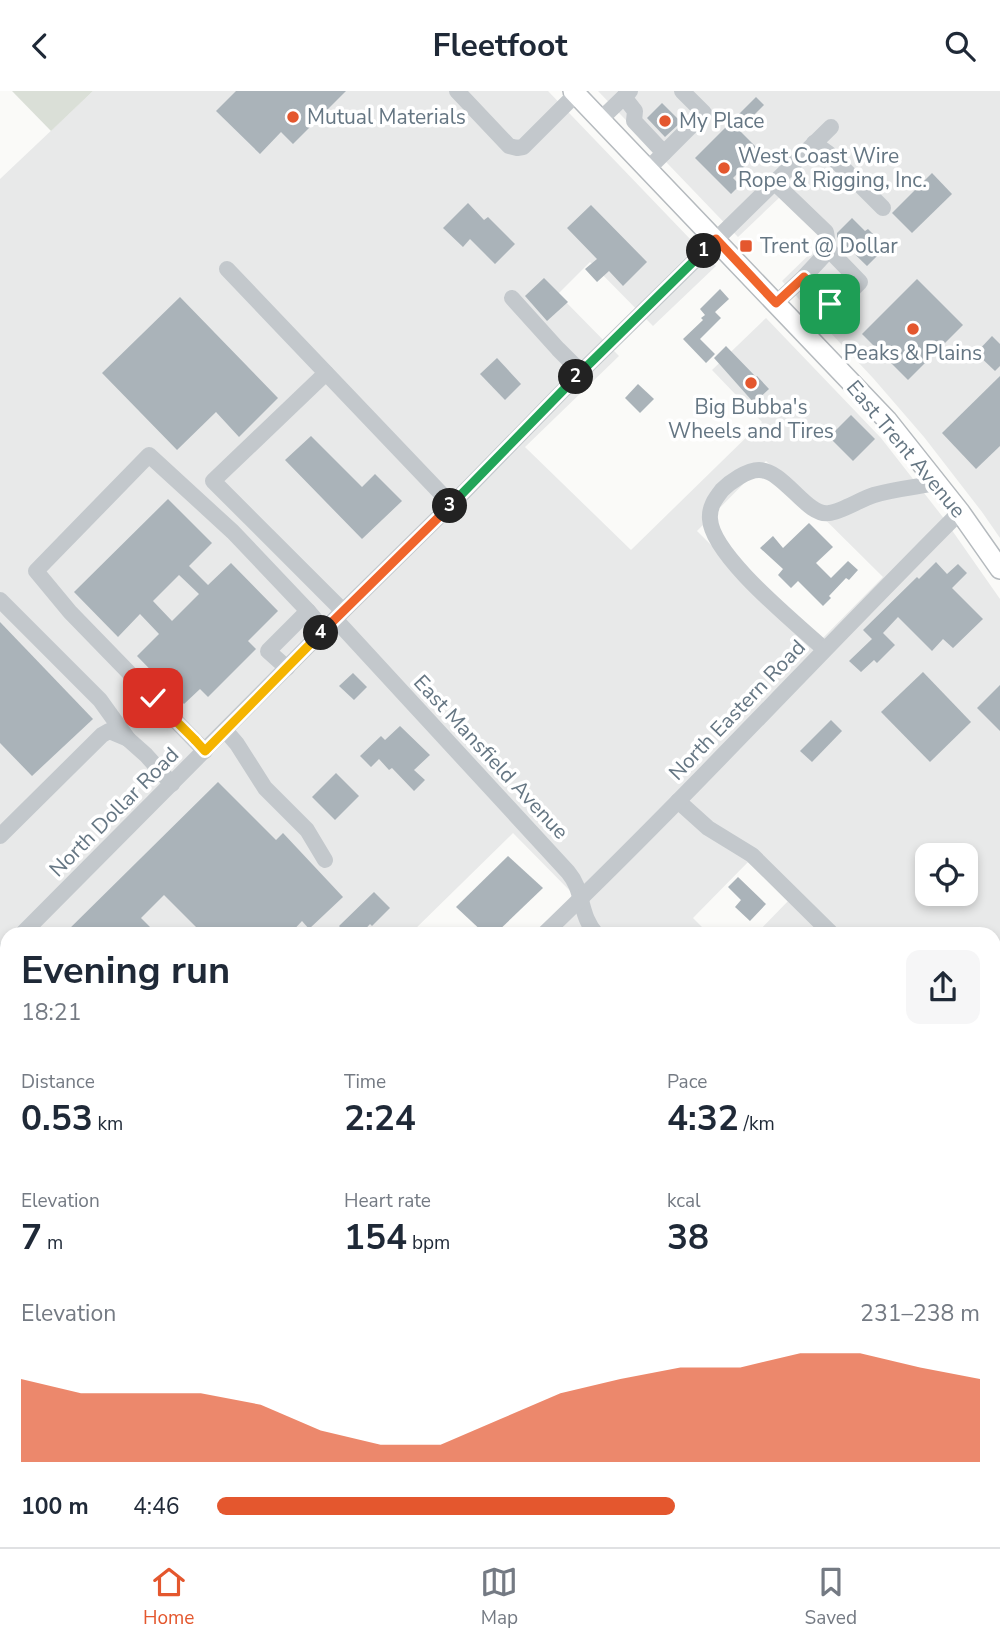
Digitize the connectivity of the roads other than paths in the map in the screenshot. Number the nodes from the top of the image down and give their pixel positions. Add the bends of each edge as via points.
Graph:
1 (457, 91) edge
2 (682, 91) edge
3 (575, 92) edge
4 (627, 94) edge
5 (601, 120) junction
6 (831, 127) dead end
7 (814, 143) junction
8 (664, 153) junction
9 (648, 169) junction
10 (774, 182) junction
11 (883, 208) dead end
12 (716, 239) junction
13 (829, 250) junction
14 (226, 269) dead end
15 (804, 277) junction
16 (512, 298) dead end
17 (776, 303) junction
18 (835, 303) junction
19 (852, 314) dead end
20 (804, 332) junction
21 (581, 372) junction
22 (326, 373) junction
23 (937, 483) junction
24 (452, 505) junction
25 (960, 512) junction
26 (1000, 569) edge
27 (0, 600) edge
28 (307, 611) junction
29 (334, 620) junction
30 (824, 649) junction
31 (287, 668) junction
32 (225, 730) junction
33 (128, 739) junction
34 (205, 751) junction
35 (172, 784) junction
36 (678, 800) junction
37 (0, 836) edge
38 (325, 860) dead end
39 (581, 898) junction
40 (31, 927) edge
41 (551, 927) edge
42 (591, 927) edge
43 (825, 927) edge

1 - 3 street via 517,148
2 - 8 street via 704,113
3 - 5 main road, East Trent Avenue
4 - 5 street
4 - 8 street via 634,121
5 - 9 main road, East Trent Avenue
6 - 7 street, North Dollar Road
7 - 10 street, North Dollar Road
7 - 11 street
8 - 9 street
9 - 12 main road, East Trent Avenue
10 - 12 street, North Dollar Road
10 - 13 street via 826,232
12 - 17 main road, East Trent Avenue
12 - 21 street, North Dollar Road
13 - 15 street
13 - 18 street via 860,282
14 - 22 street
15 - 17 street
15 - 18 street
16 - 21 street
17 - 20 main road, East Trent Avenue
18 - 19 street
18 - 20 street
20 - 23 main road, East Trent Avenue via 887,420
21 - 24 street, North Dollar Road
22 - 24 street
22 - 29 street via 213,481
23 - 25 main road, East Trent Avenue
23 - 30 street via 875,495 830,513 818,513 777,477 756,470 727,485 712,502 709,518 726,554
24 - 29 street, North Dollar Road
25 - 26 main road, East Trent Avenue
25 - 30 street, North Eastern Road
27 - 33 street via 100,699
28 - 29 street
28 - 31 street via 268,651
28 - 34 street via 233,532 149,455 36,571
29 - 31 street, North Dollar Road
29 - 39 street, East Mansfield Avenue via 568,871
30 - 36 street, North Eastern Road
31 - 32 street, North Dollar Road
32 - 34 street, North Dollar Road
32 - 38 street via 265,787 307,830
33 - 35 street
33 - 37 street via 108,731
34 - 35 street, North Dollar Road
35 - 40 street, North Dollar Road
36 - 39 street, North Eastern Road
36 - 43 street via 708,828 752,855
39 - 41 street, North Eastern Road
39 - 42 street, East Mansfield Avenue

